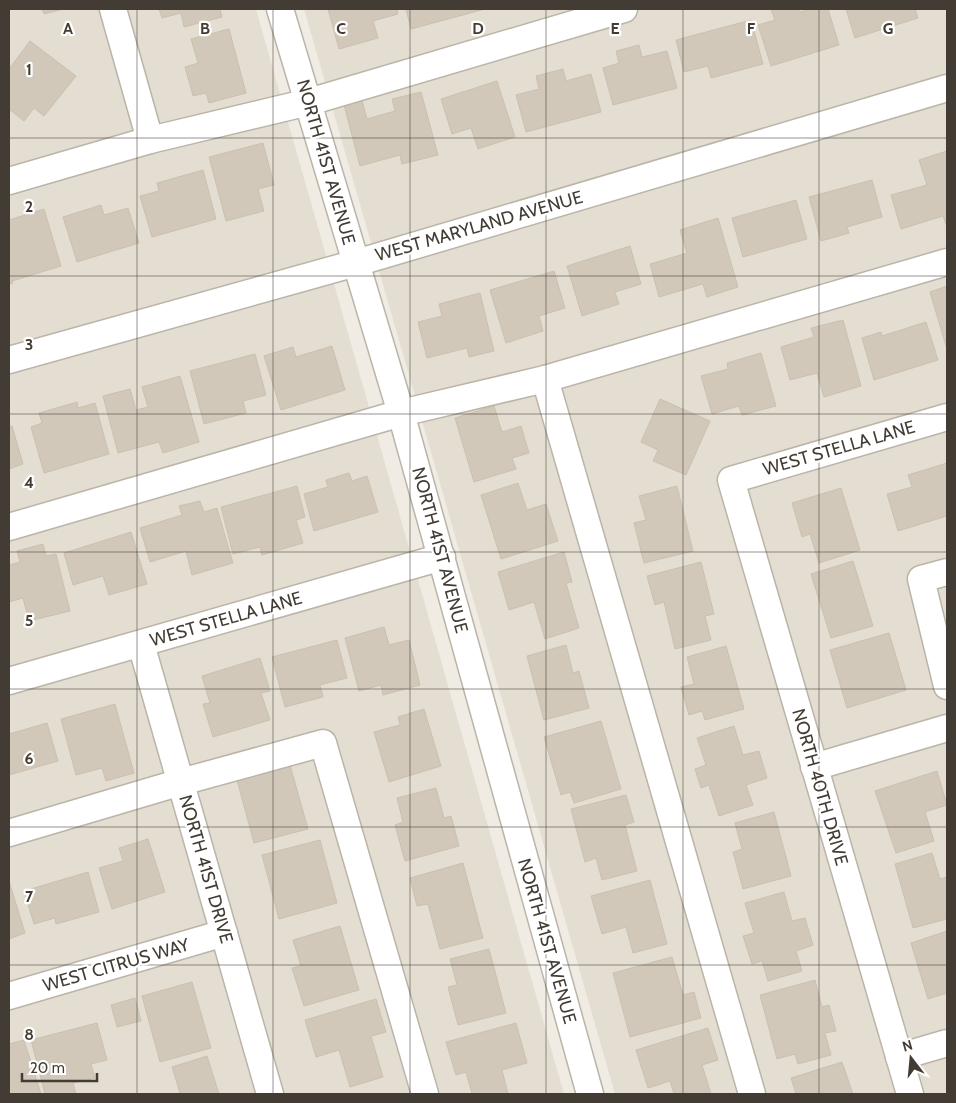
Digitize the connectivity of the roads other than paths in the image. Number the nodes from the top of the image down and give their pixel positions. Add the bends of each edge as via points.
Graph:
1 (113, 9) edge
2 (280, 9) edge
3 (624, 9) edge
4 (947, 88) edge
5 (309, 102) junction
6 (150, 140) junction
7 (9, 181) edge
8 (947, 262) edge
9 (356, 263) junction
10 (9, 360) edge
11 (545, 379) junction
12 (401, 413) junction
13 (947, 417) edge
14 (731, 480) joint
15 (9, 527) edge
16 (442, 557) junction
17 (947, 572) edge
18 (140, 644) junction
19 (9, 682) edge
20 (947, 686) edge
21 (947, 728) edge
22 (814, 767) junction
23 (180, 782) junction
24 (9, 833) edge
25 (224, 933) junction
26 (9, 996) edge
27 (947, 1043) edge
28 (899, 1057) junction
29 (270, 1094) edge
30 (425, 1094) edge
31 (590, 1094) edge
32 (752, 1094) edge
33 (910, 1094) edge

1 - 6 street
2 - 5 street, NORTH 41ST AVENUE
3 - 5 street
4 - 9 street, WEST MARYLAND AVENUE
5 - 6 street
5 - 9 street, NORTH 41ST AVENUE
6 - 7 street
8 - 11 street
9 - 10 street, WEST MARYLAND AVENUE
9 - 12 street, NORTH 41ST AVENUE
11 - 12 street
11 - 32 street
12 - 15 street
12 - 16 street, NORTH 41ST AVENUE
13 - 14 street, WEST STELLA LANE
14 - 22 street, NORTH 40TH DRIVE
16 - 18 street, WEST STELLA LANE
16 - 31 street, NORTH 41ST AVENUE
17 - 20 street via 921,579
18 - 19 street, WEST STELLA LANE
18 - 23 street, NORTH 41ST DRIVE
21 - 22 street
22 - 28 street, NORTH 40TH DRIVE
23 - 24 street
23 - 25 street, NORTH 41ST DRIVE
23 - 30 street via 323,743
25 - 26 street, WEST CITRUS WAY
25 - 29 street, NORTH 41ST DRIVE
27 - 28 street
28 - 33 street, NORTH 40TH DRIVE

